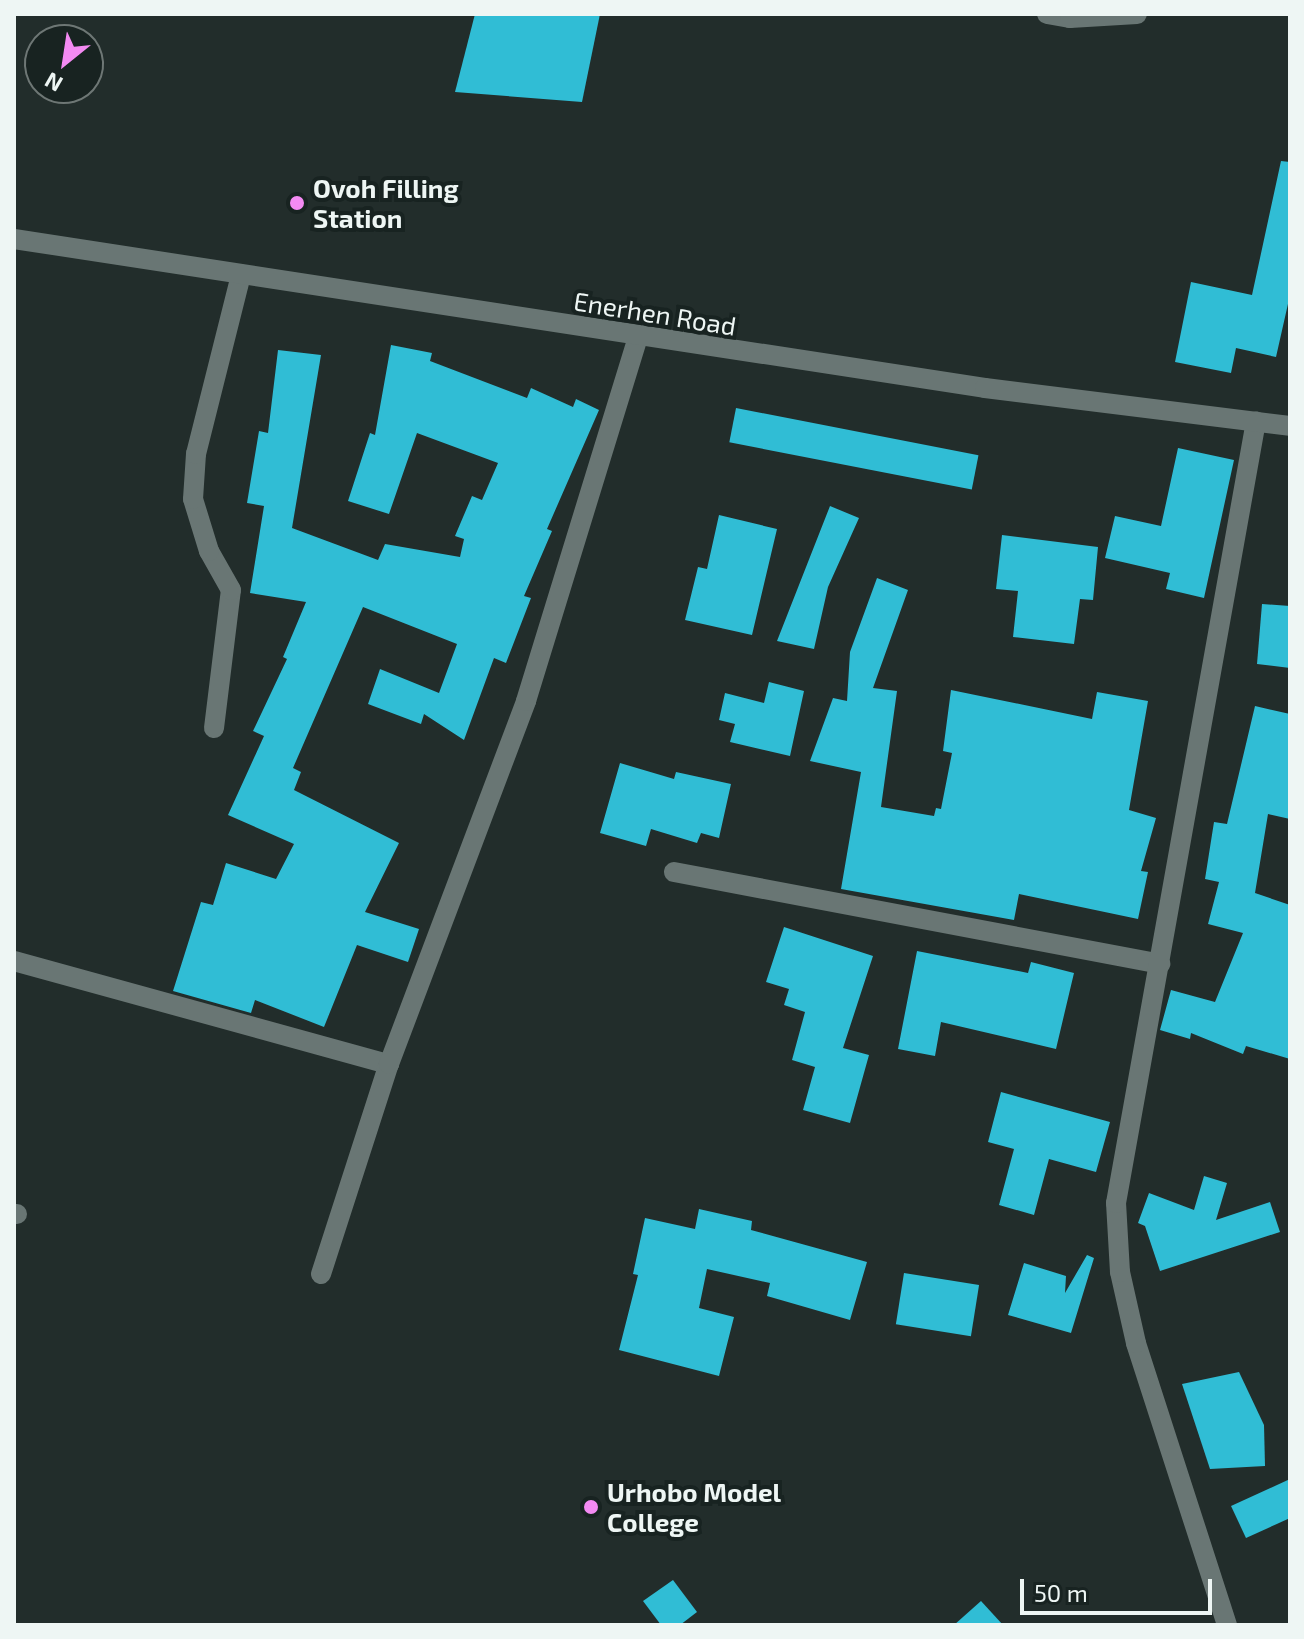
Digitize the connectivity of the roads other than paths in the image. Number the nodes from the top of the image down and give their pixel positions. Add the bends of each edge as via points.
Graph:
1 (1047, 14) edge
2 (1137, 14) edge
3 (1069, 16) edge
4 (14, 239) edge
5 (241, 275) junction
6 (638, 337) junction
7 (1256, 421) junction
8 (1290, 426) edge
9 (214, 728) dead end
10 (674, 872) dead end
11 (14, 961) edge
12 (1160, 964) junction
13 (389, 1064) junction
14 (321, 1274) dead end
15 (1227, 1625) edge

1 - 3 street
2 - 3 street
4 - 5 street, Enerhen Road
5 - 6 street, Enerhen Road
5 - 9 street via 196,454 193,499 209,551 231,590
6 - 7 street, Enerhen Road
6 - 13 street via 526,701
7 - 8 street, Enerhen Road
7 - 12 street
10 - 12 street
11 - 13 street
12 - 15 street via 1116,1203 1120,1272 1136,1343
13 - 14 street

